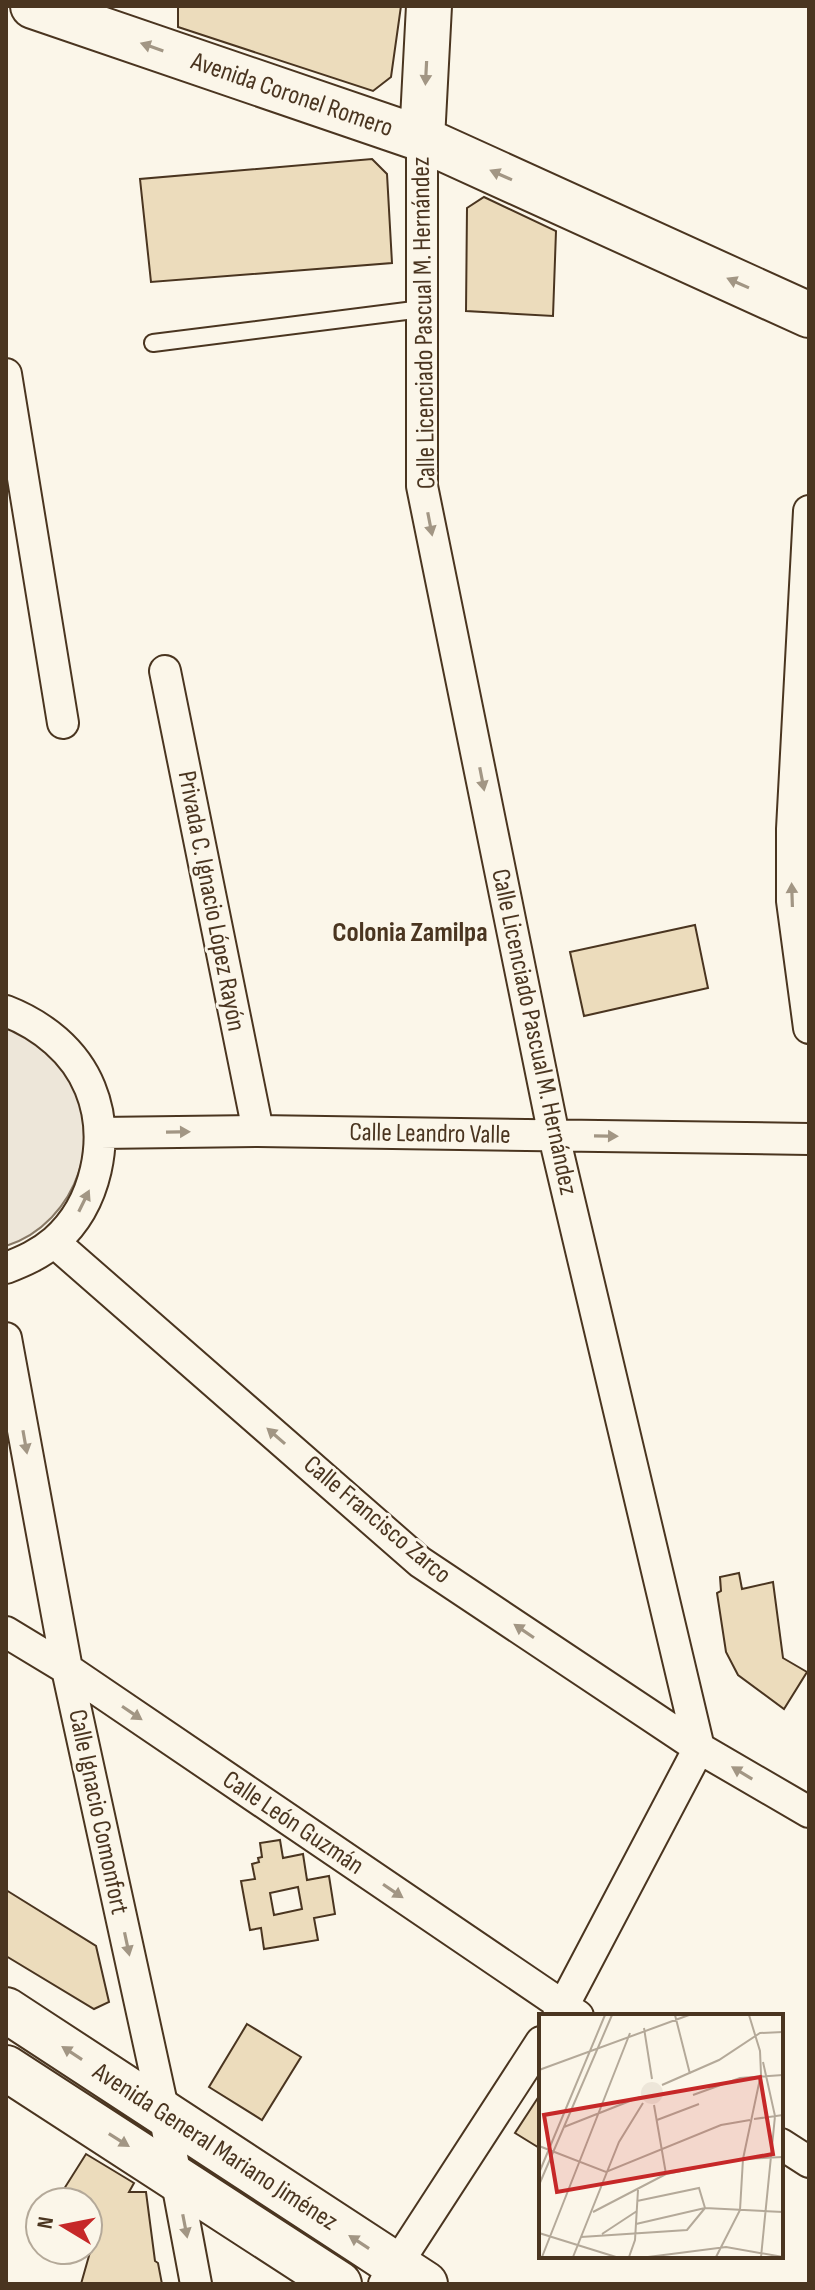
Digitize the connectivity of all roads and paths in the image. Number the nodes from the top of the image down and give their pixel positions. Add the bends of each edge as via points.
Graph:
1 (33, 6) edge
2 (429, 6) edge
3 (422, 139) junction
4 (422, 309) junction
5 (809, 315) edge
6 (153, 343) dead end
7 (6, 374) edge
8 (809, 511) edge
9 (165, 671) dead end
10 (63, 723) dead end
11 (6, 1011) edge
12 (809, 1028) edge
13 (258, 1131) junction
14 (100, 1133) junction
15 (554, 1136) junction
16 (809, 1139) edge
17 (54, 1242) junction
18 (6, 1268) edge
19 (6, 1338) edge
20 (6, 1632) edge
21 (67, 1669) junction
22 (699, 1748) junction
23 (809, 1812) edge
24 (6, 2010) edge
25 (567, 2013) edge
26 (539, 2045) edge
27 (6, 2068) edge
28 (164, 2113) junction
29 (783, 2145) edge
30 (809, 2162) edge
31 (176, 2176) junction
32 (401, 2278) edge
33 (196, 2284) edge
34 (339, 2284) edge

3 -> 1 main road, Avenida Coronel Romero
2 -> 3 main road, Calle Licenciado Pascual M. Hernández
3 - 4 street, Calle Licenciado Pascual M. Hernández
5 -> 3 main road, Avenida Coronel Romero
4 - 6 lane
4 -> 15 street, Calle Licenciado Pascual M. Hernández via 422,486
7 - 10 street
12 -> 8 street via 792,901
9 - 13 street, Privada C. Ignacio López Rayón
11 - 14 street via 31,1020 66,1050 91,1088
14 -> 13 street, Calle Leandro Valle
13 - 15 street, Calle Leandro Valle
17 -> 14 street via 84,1204 97,1170
15 -> 16 street, Calle Leandro Valle
15 - 22 street, Calle Licenciado Pascual M. Hernández
17 - 18 street
22 -> 17 street, Calle Francisco Zarco via 420,1562
19 -> 21 street, Calle Ignacio Comonfort
20 - 21 street, Calle León Guzmán
21 -> 25 street, Calle León Guzmán
21 -> 28 street, Calle Ignacio Comonfort
23 -> 22 street, Calle Francisco Zarco
22 - 25 street
28 -> 24 main road, Avenida General Mariano Jiménez
26 - 32 street
27 -> 31 main road, Avenida General Mariano Jiménez
28 - 31 street, Calle Ignacio Comonfort
32 -> 28 main road, Avenida General Mariano Jiménez
29 - 30 street
31 -> 33 street, Calle Ignacio Comonfort
31 - 34 main road, Avenida General Mariano Jiménez

